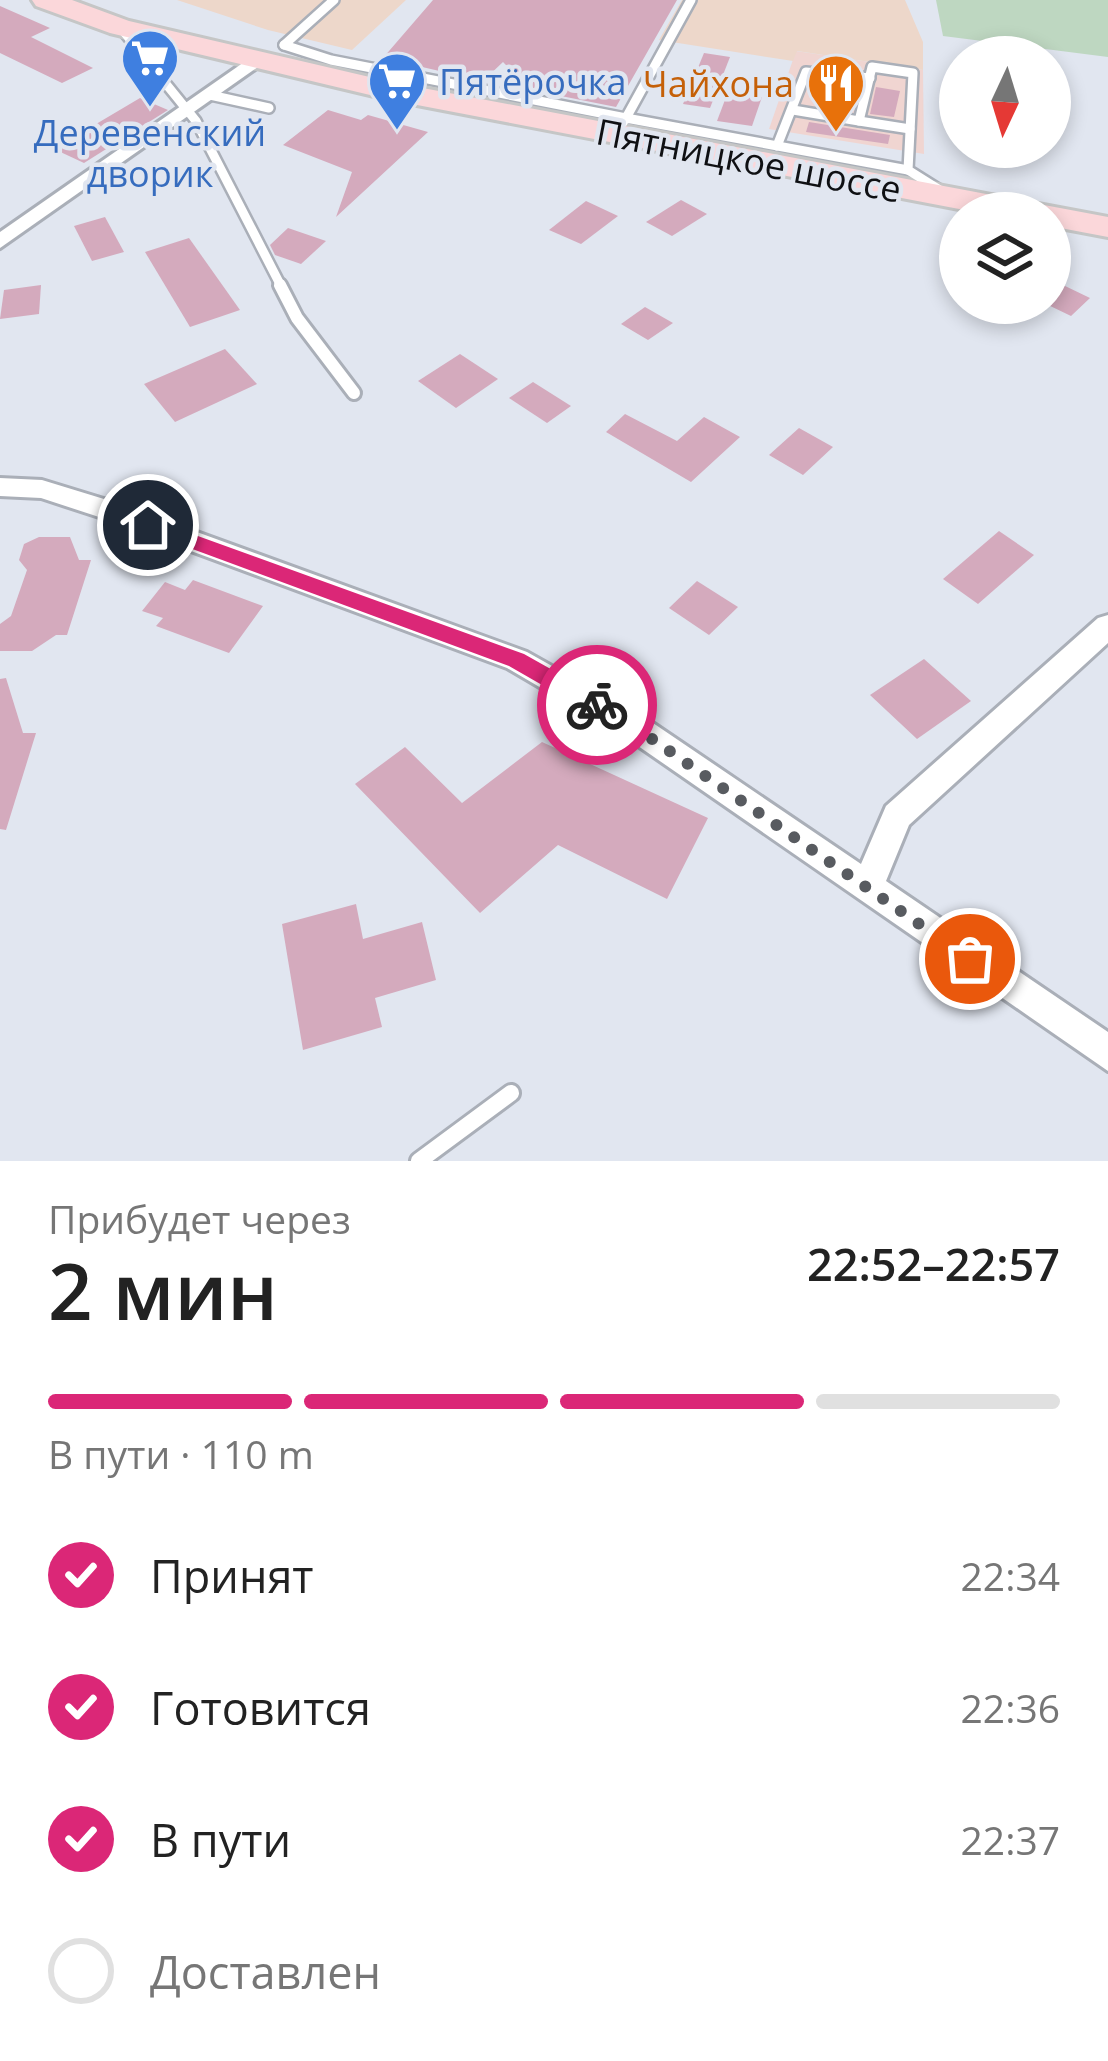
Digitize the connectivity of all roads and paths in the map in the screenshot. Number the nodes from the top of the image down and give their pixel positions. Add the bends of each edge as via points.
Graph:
1 (46, 0) edge
2 (334, 0) edge
3 (691, 0) edge
4 (120, 27) junction
5 (256, 62) junction
6 (869, 78) junction
7 (211, 95) junction
8 (269, 107) dead end
9 (793, 110) junction
10 (188, 111) junction
11 (859, 121) junction
12 (621, 126) junction
13 (910, 129) junction
14 (777, 146) junction
15 (908, 170) junction
16 (943, 192) edge
17 (939, 195) edge
18 (1071, 220) edge
19 (1108, 227) edge
20 (0, 242) edge
21 (354, 393) dead end
22 (0, 487) edge
23 (1108, 626) edge
24 (868, 888) junction
25 (1108, 1053) edge
26 (511, 1093) dead end
27 (419, 1161) edge

1 - 4 main road, Пятницкое шоссе
2 - 12 lane via 284,45
3 - 12 lane
4 - 5 main road, Пятницкое шоссе
4 - 10 lane
5 - 7 street
5 - 12 main road, Пятницкое шоссе
6 - 9 lane via 806,72
6 - 11 lane
6 - 13 lane via 872,67 913,73
7 - 8 lane
7 - 10 street
9 - 11 lane
9 - 14 lane
10 - 20 street
10 - 21 lane via 297,318
11 - 13 lane
12 - 14 lane
12 - 17 main road, Пятницкое шоссе
13 - 15 lane
14 - 15 lane
15 - 16 lane
18 - 19 main road
22 - 24 street via 42,489 108,510 517,660 639,730
23 - 24 street via 897,816
24 - 25 street
26 - 27 lane

